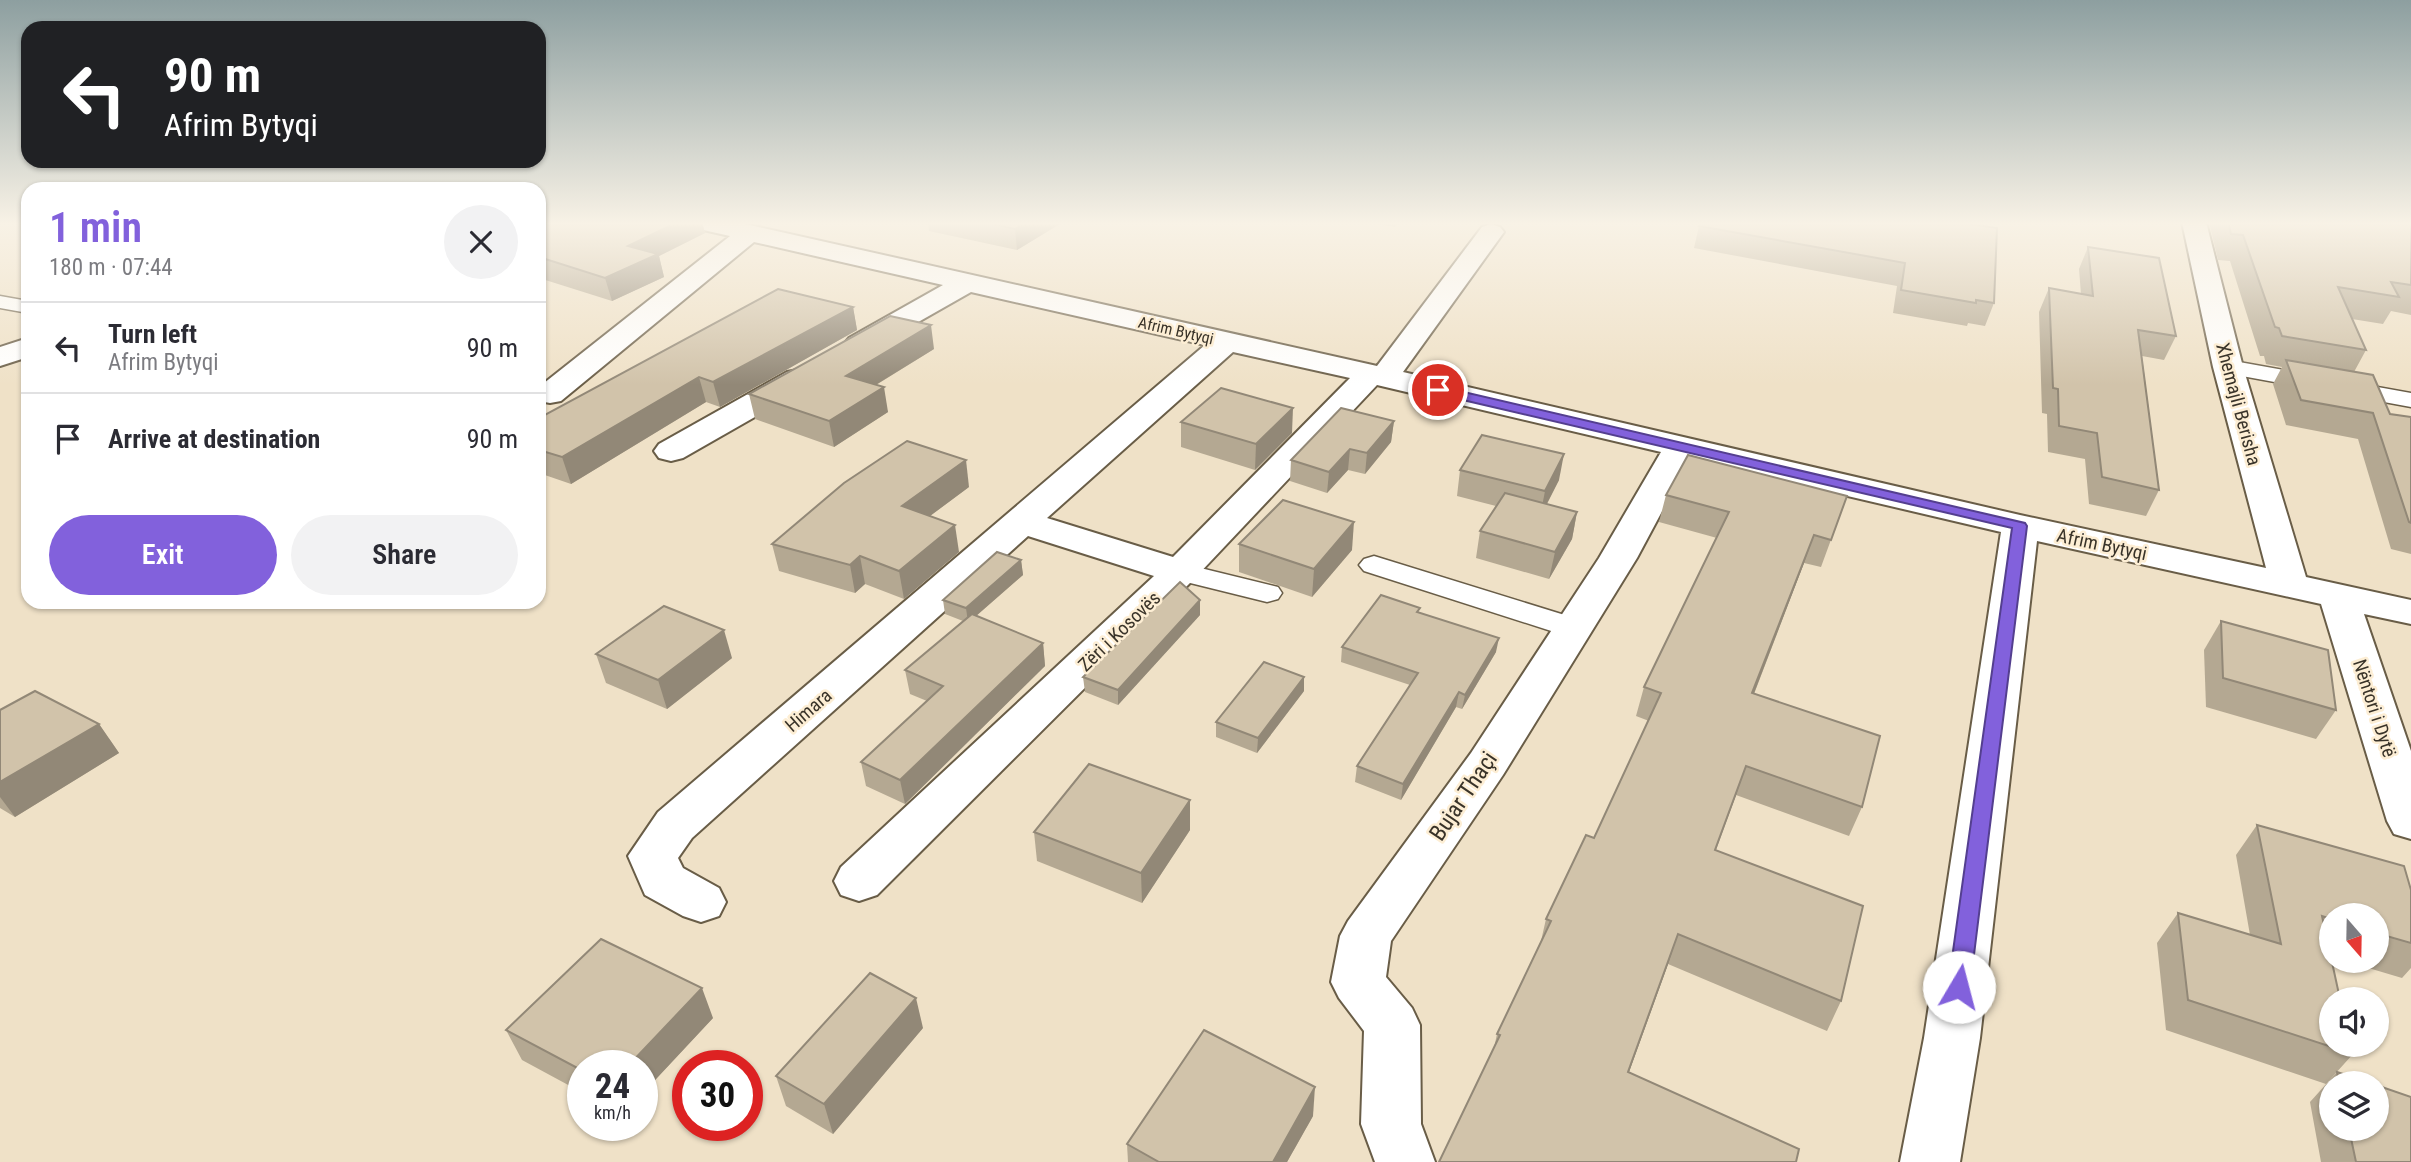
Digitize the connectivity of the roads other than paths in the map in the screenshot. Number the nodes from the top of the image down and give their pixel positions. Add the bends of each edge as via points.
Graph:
1 (696, 276) edge
2 (938, 276) edge
3 (1456, 276) edge
4 (2207, 276) edge
5 (967, 283) junction
6 (0, 302) edge
7 (21, 306) edge
8 (1226, 341) junction
9 (21, 350) edge
10 (0, 357) edge
11 (2228, 367) junction
12 (1378, 376) junction
13 (550, 394) dead end
14 (2411, 400) edge
15 (1679, 447) junction
16 (671, 451) dead end
17 (1021, 522) junction
18 (2020, 526) junction
19 (1374, 565) dead end
20 (1181, 572) junction
21 (2289, 584) junction
22 (1267, 593) dead end
23 (2338, 595) junction
24 (2411, 612) edge
25 (1573, 628) junction
26 (2411, 821) edge
27 (859, 881) dead end
28 (701, 902) dead end
29 (1405, 1162) edge
30 (1930, 1162) edge

1 - 13 street
2 - 5 street, Afrim Bytyqi
3 - 12 street
4 - 11 street, Xhemajli Berisha
5 - 8 street, Afrim Bytyqi
5 - 16 street
6 - 7 lane
8 - 12 street, Afrim Bytyqi
8 - 17 street, Himara
9 - 10 street
11 - 14 lane
11 - 21 street, Xhemajli Berisha
12 - 15 street, Afrim Bytyqi
12 - 20 street, Zëri i Kosovës
15 - 18 street, Afrim Bytyqi
15 - 25 street, Bujar Thaçi
17 - 20 street
17 - 28 street, Himara via 675,825 653,856 663,881
18 - 21 street, Afrim Bytyqi
18 - 30 street via 1954,1024
19 - 25 lane
20 - 22 lane
20 - 27 street, Zëri i Kosovës
21 - 23 street, Afrim Bytyqi
23 - 24 street, Afrim Bytyqi
23 - 26 street, Nëntori i Dytë
25 - 29 street, Bujar Thaçi via 1487,764 1366,936 1358,982 1392,1025 1391,1124

